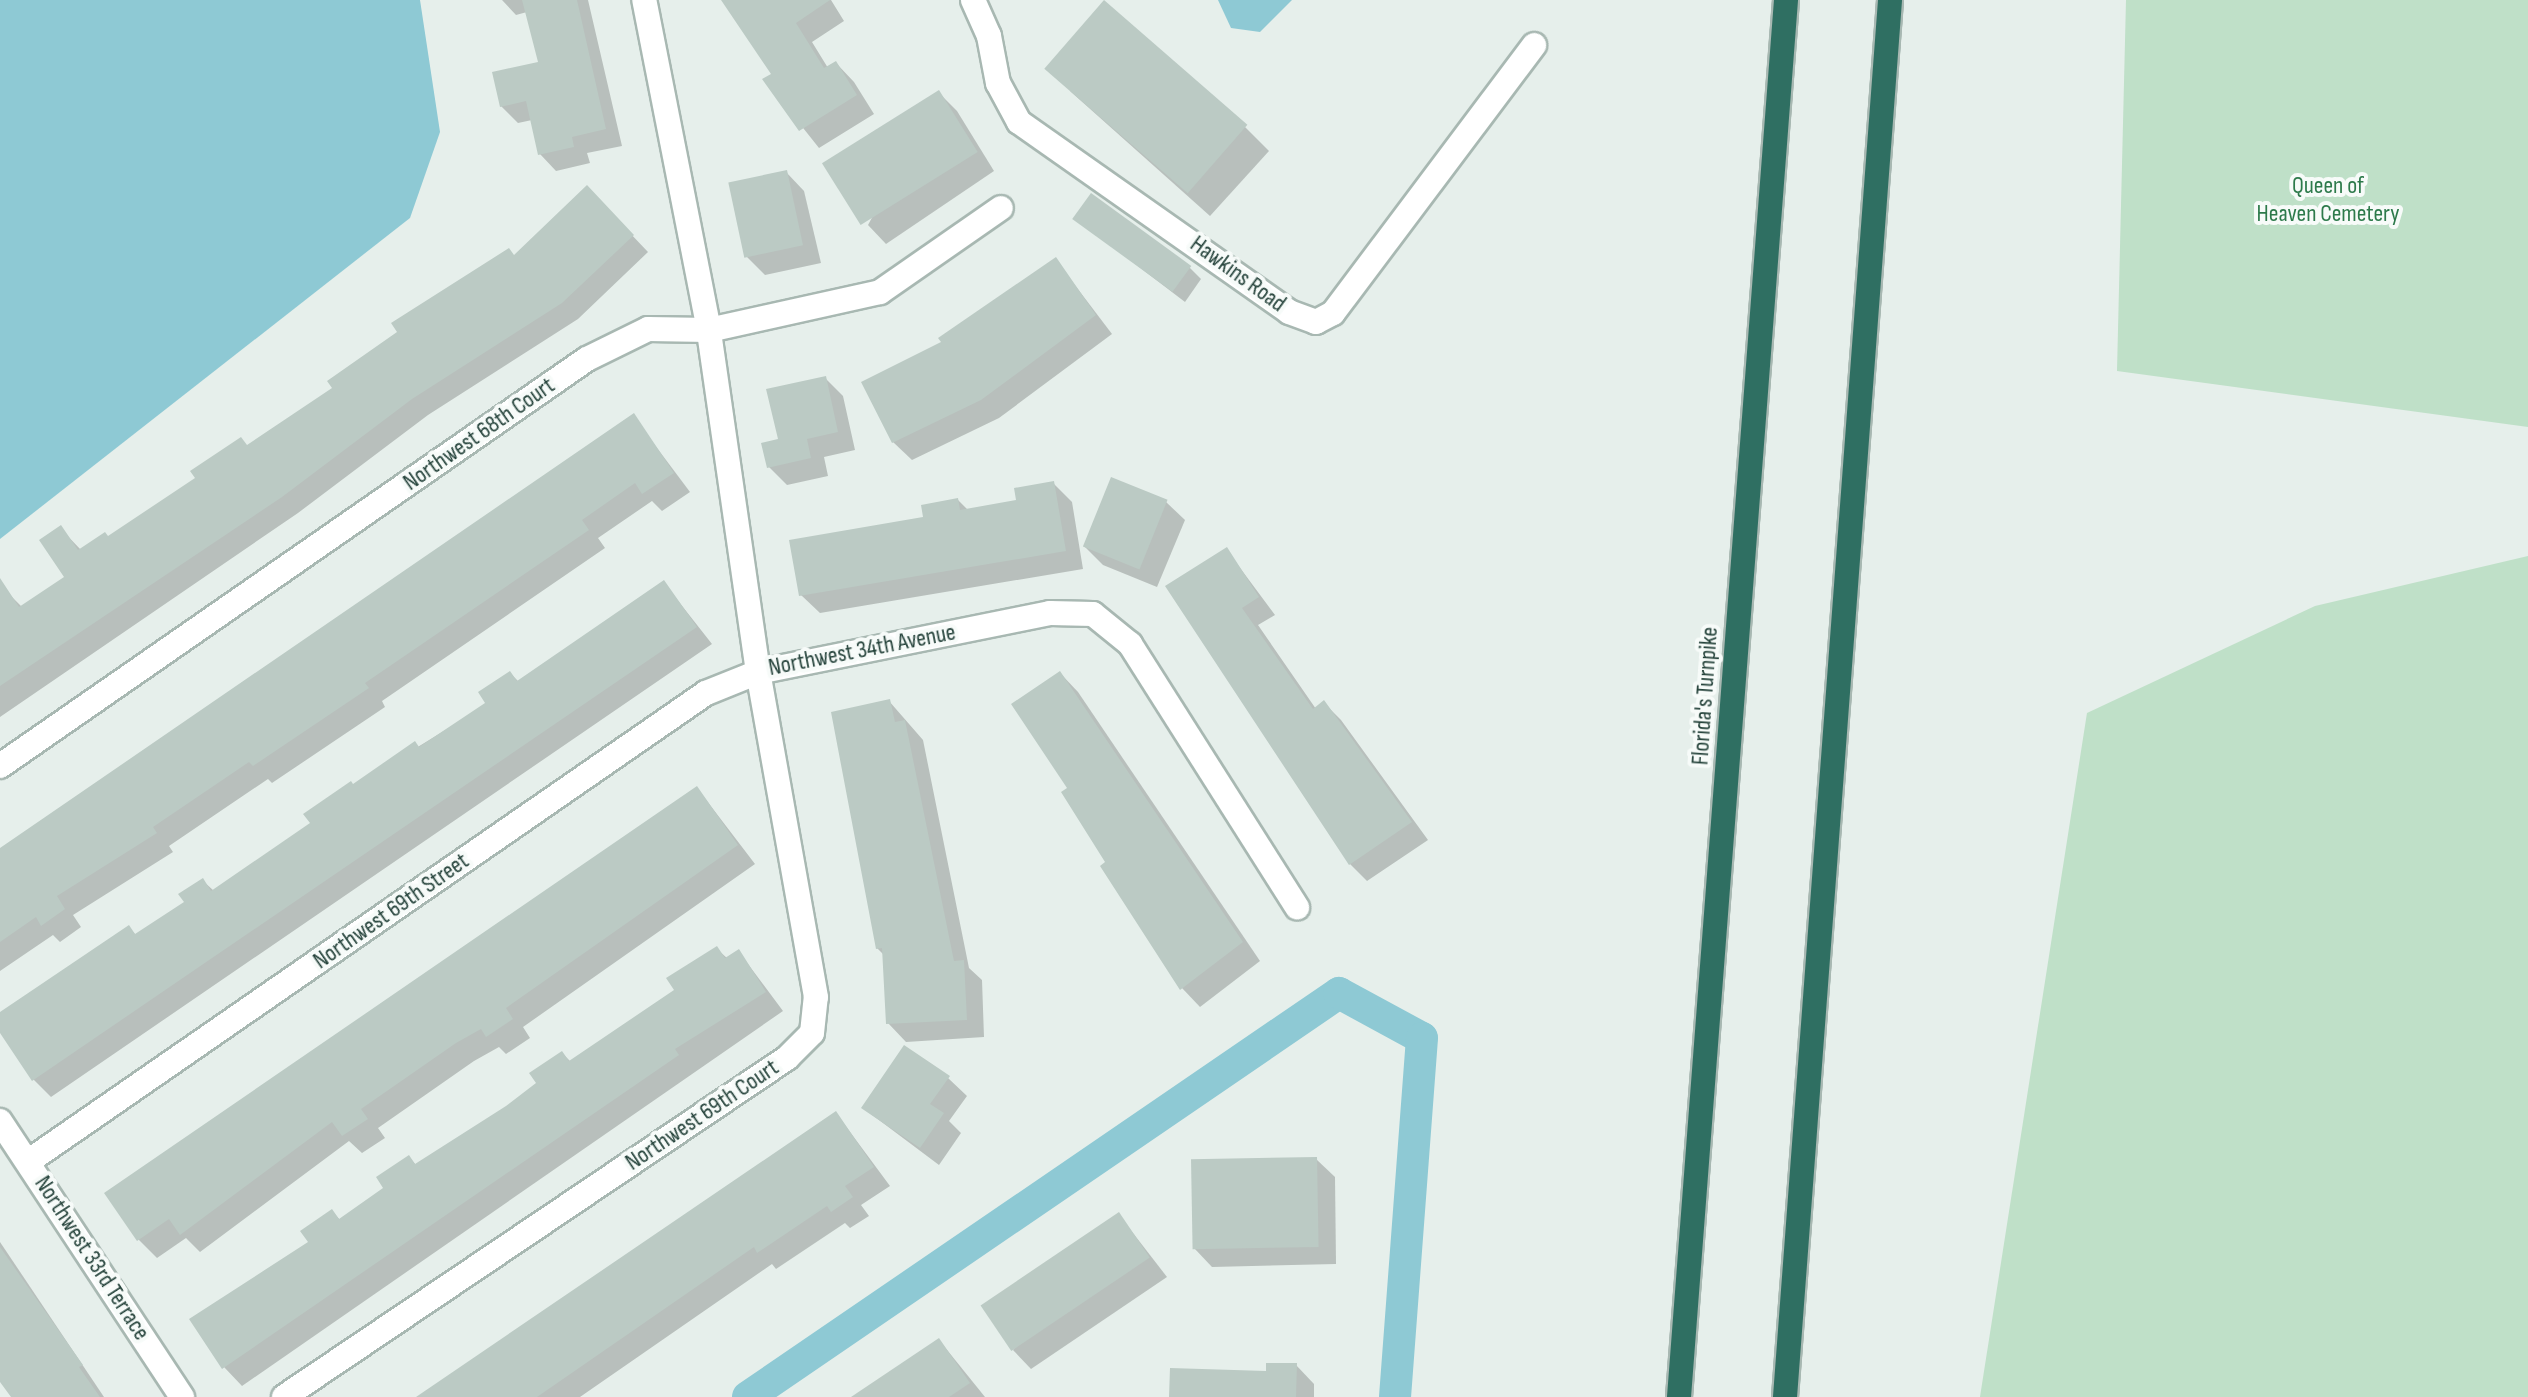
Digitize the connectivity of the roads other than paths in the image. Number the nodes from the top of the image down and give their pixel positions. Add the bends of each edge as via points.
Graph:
1 (644, 0) edge
2 (973, 0) edge
3 (1786, 0) edge
4 (1890, 0) edge
5 (1534, 45) dead end
6 (1001, 208) dead end
7 (709, 330) junction
8 (758, 672) junction
9 (0, 766) edge
10 (1297, 907) dead end
11 (0, 1121) edge
12 (29, 1161) junction
13 (182, 1397) edge
14 (284, 1397) edge
15 (1679, 1397) edge
16 (1785, 1397) edge

1 - 7 street, Northwest 34th Avenue
2 - 5 street, Hawkins Road via 989,36 998,83 1019,122 1289,312 1316,322 1333,313
3 - 15 highway, Florida's Turnpike
4 - 16 highway
6 - 7 street, Northwest 68th Court via 880,292
7 - 8 street, Northwest 34th Avenue
7 - 9 street, Northwest 68th Court via 648,329 587,359
8 - 10 street, Northwest 34th Avenue via 1050,613 1093,614 1130,644
8 - 12 street, Northwest 69th Street via 706,693
8 - 14 street, Northwest 69th Court via 816,997 812,1033 787,1058
11 - 12 street, Northwest 33rd Terrace
12 - 13 street, Northwest 33rd Terrace

